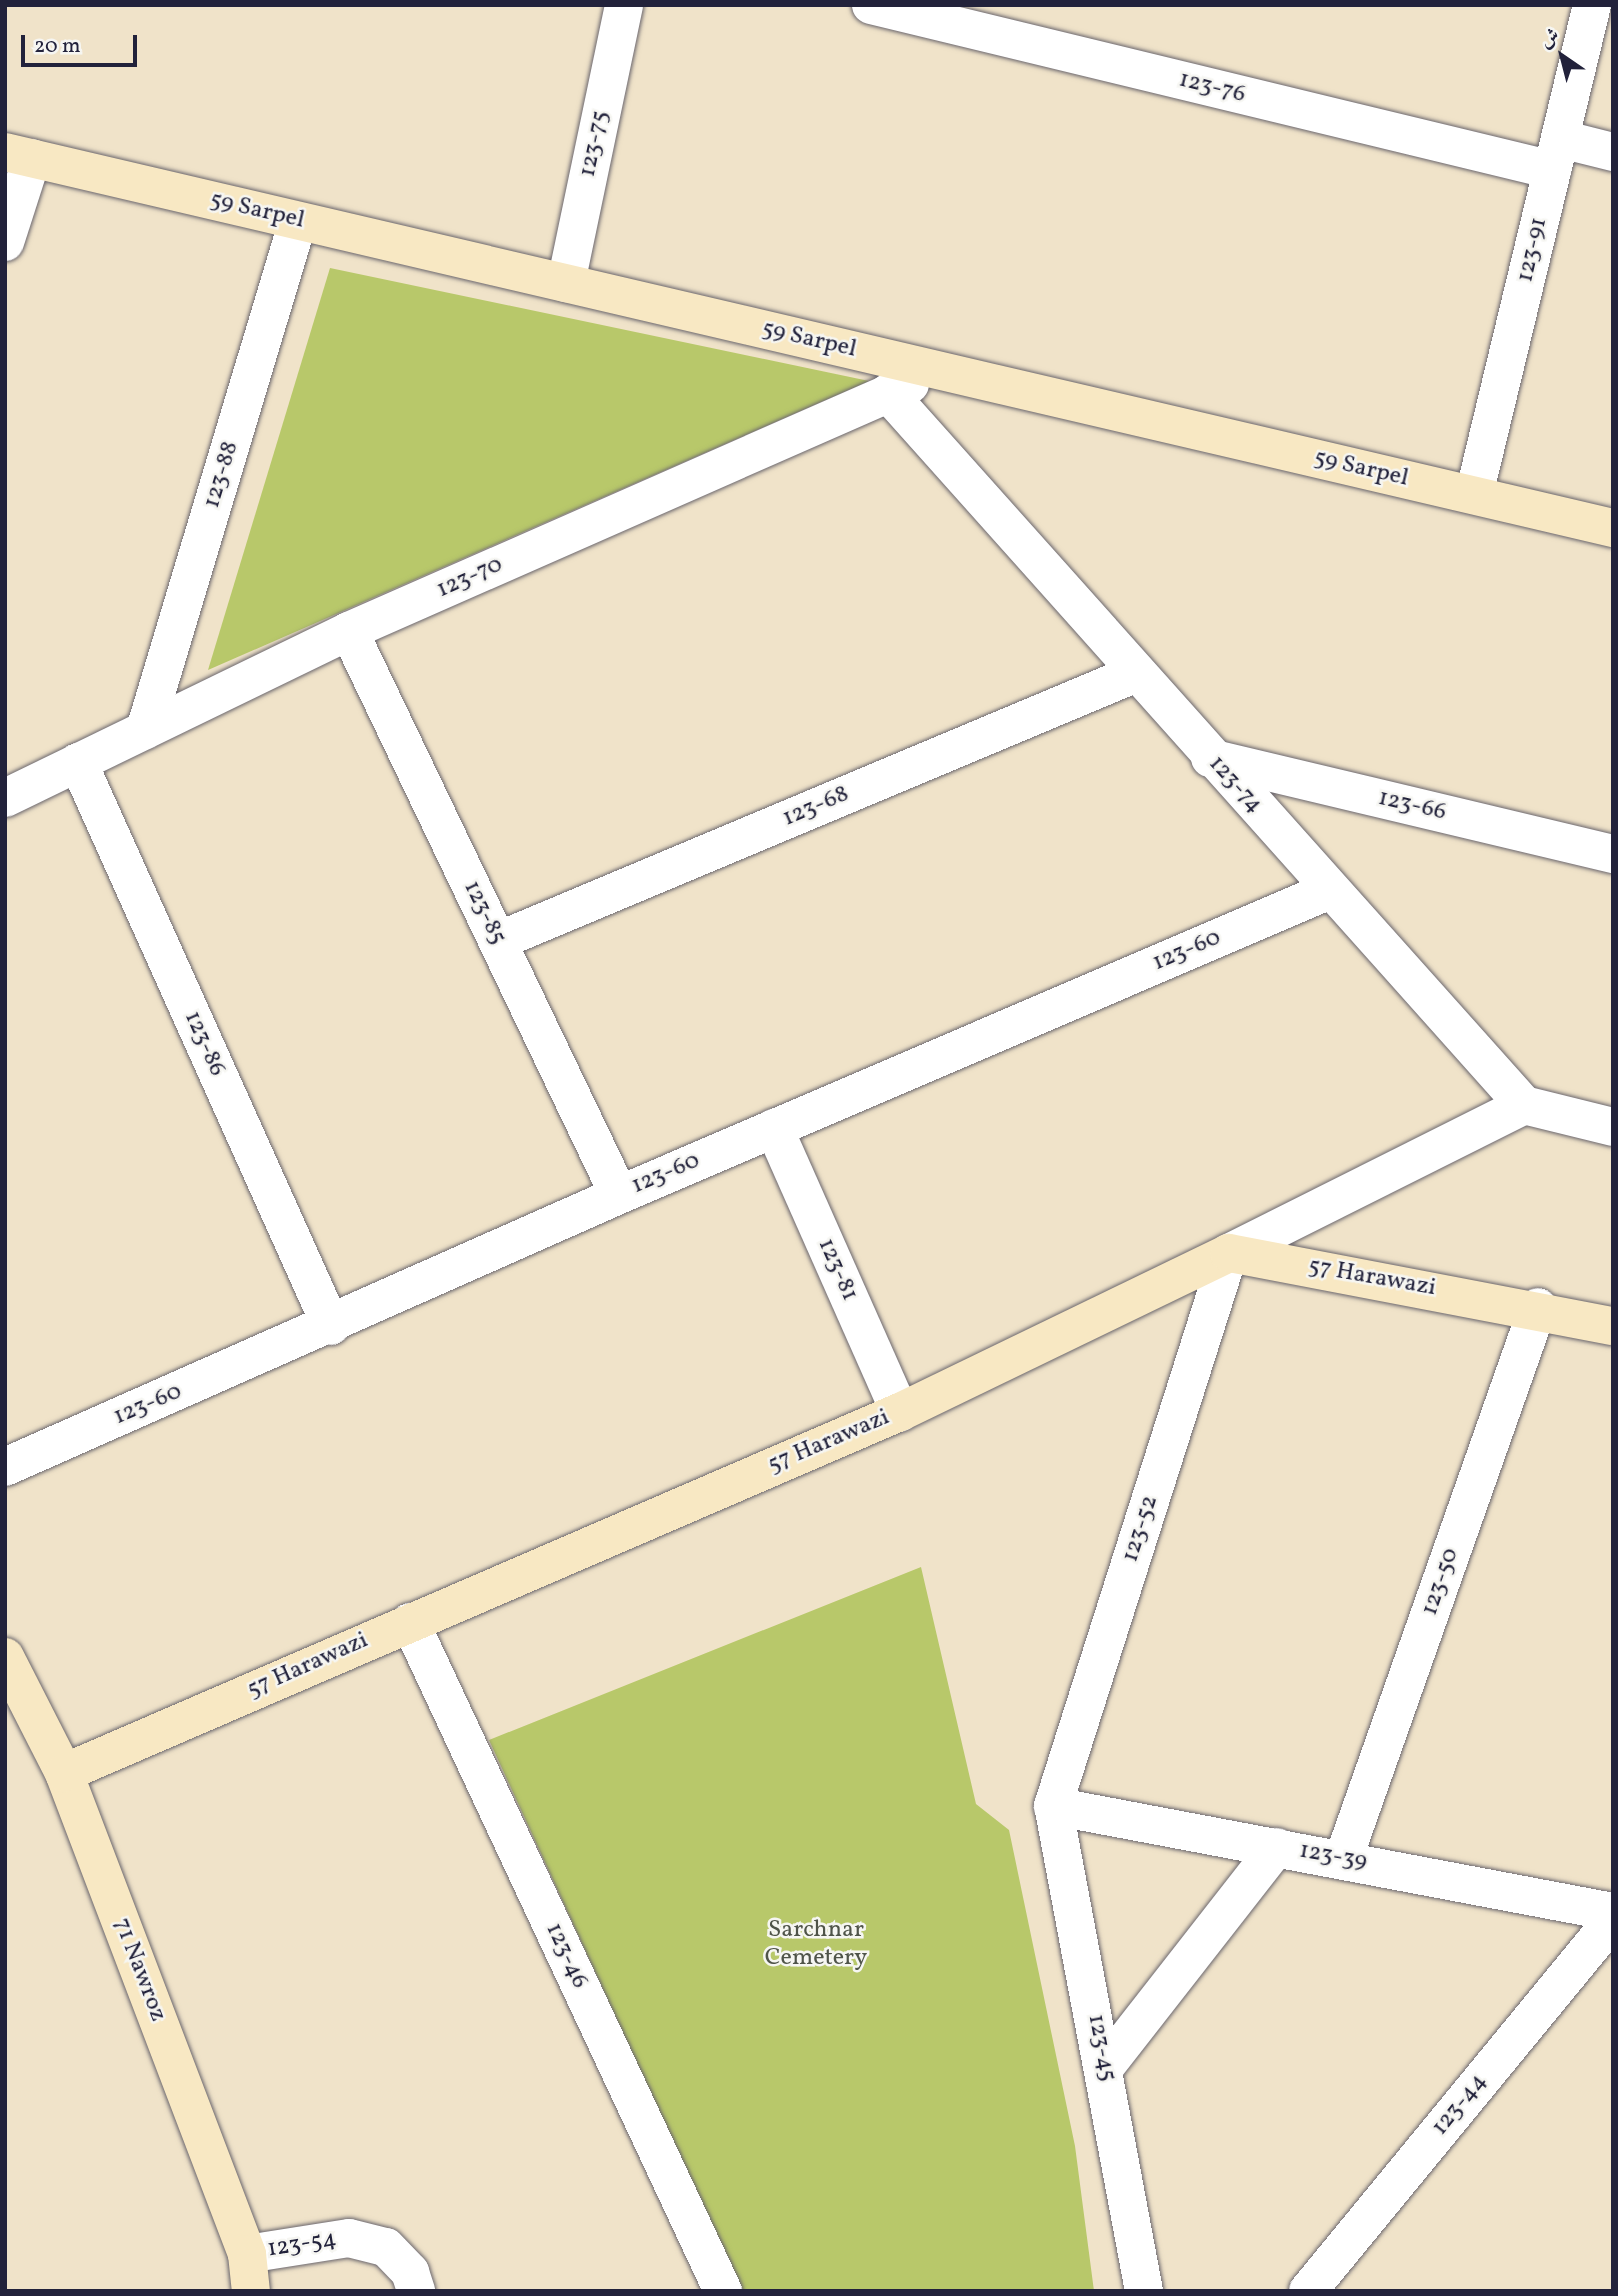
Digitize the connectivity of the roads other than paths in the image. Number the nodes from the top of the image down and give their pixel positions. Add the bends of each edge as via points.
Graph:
1 (624, 5) edge
2 (872, 5) edge
3 (1592, 5) edge
4 (1613, 152) edge
5 (19, 155) edge
6 (1556, 155) junction
7 (298, 221) junction
8 (5, 242) edge
9 (566, 283) junction
10 (941, 370) junction
11 (888, 393) junction
12 (1474, 495) junction
13 (1613, 528) edge
14 (349, 631) junction
15 (1134, 674) junction
16 (145, 730) junction
17 (1210, 758) junction
18 (78, 762) junction
19 (5, 798) edge
20 (1613, 854) edge
21 (1330, 890) junction
22 (498, 941) junction
23 (1524, 1105) junction
24 (1613, 1126) edge
25 (774, 1128) junction
26 (619, 1195) junction
27 (1229, 1253) junction
28 (1538, 1307) junction
29 (331, 1326) junction
30 (1613, 1326) edge
31 (900, 1412) junction
32 (5, 1467) edge
33 (410, 1622) junction
34 (5, 1657) edge
35 (64, 1773) junction
36 (1053, 1806) junction
37 (1277, 1847) junction
38 (1344, 1857) junction
39 (1613, 1912) edge
40 (1613, 1920) edge
41 (1105, 2067) junction
42 (249, 2272) edge
43 (416, 2291) edge
44 (723, 2291) edge
45 (1144, 2291) edge
46 (1308, 2291) edge

1 - 9 street, 123-75
2 - 6 street, 123-76
3 - 6 street, 123-91
4 - 6 street, 123-76
5 - 7 street, 59 Sarpel
5 - 8 street
6 - 12 street, 123-91
7 - 9 street, 59 Sarpel
7 - 16 street, 123-88
9 - 10 street, 59 Sarpel
10 - 11 street, 123-70
10 - 12 street, 59 Sarpel
11 - 14 street, 123-70
11 - 15 street, 123-74
12 - 13 street, 59 Sarpel
14 - 16 street, 123-70
14 - 22 street, 123-85
15 - 17 street, 123-74
15 - 22 street, 123-68
16 - 18 street, 123-70
17 - 20 street, 123-66
17 - 21 street, 123-74
18 - 19 street, 123-70
18 - 29 street, 123-86
21 - 23 street, 123-74
21 - 25 street, 123-60
22 - 26 street, 123-85
23 - 24 street
23 - 27 street
25 - 26 street, 123-60
25 - 31 street, 123-81
26 - 29 street, 123-60
27 - 28 street, 57 Harawazi
27 - 31 street, 57 Harawazi
27 - 36 street, 123-52
28 - 30 street, 57 Harawazi
28 - 38 street, 123-50
29 - 32 street, 123-60
31 - 33 street, 57 Harawazi
33 - 35 street, 57 Harawazi
33 - 44 street, 123-46
34 - 35 street, 71 Nawroz
35 - 42 street, 71 Nawroz
36 - 37 street, 123-39
36 - 41 street, 123-45
37 - 38 street, 123-39
37 - 41 street
38 - 39 street, 123-39
40 - 46 street, 123-44
41 - 45 street, 123-45
42 - 43 street, 123-54 via 349,2238 386,2246 410,2272

